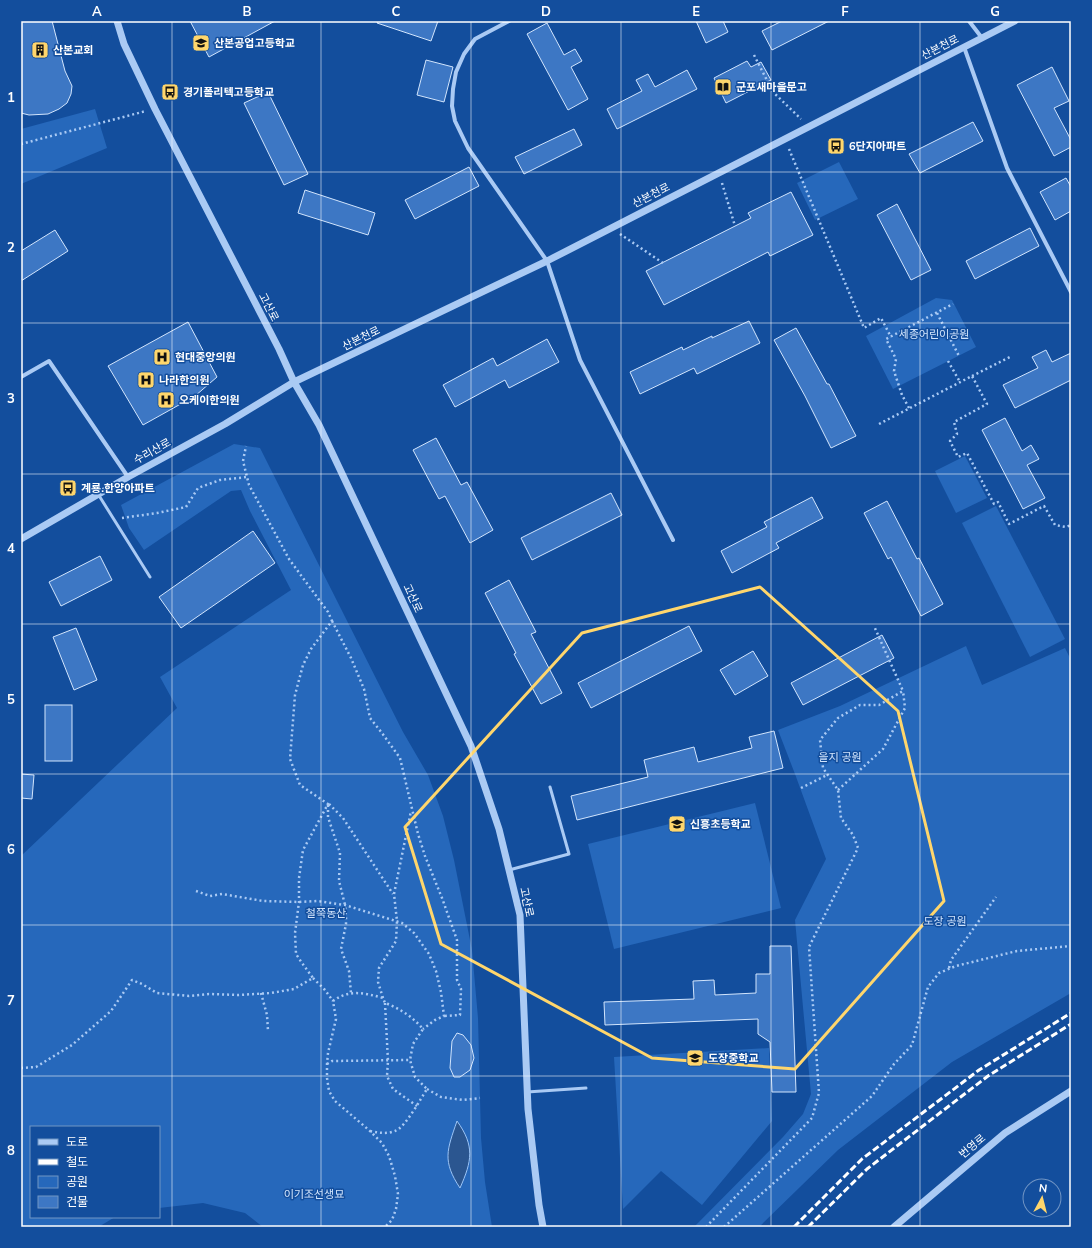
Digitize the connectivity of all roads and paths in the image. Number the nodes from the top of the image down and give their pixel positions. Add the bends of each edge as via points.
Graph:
1 (117, 21) edge
2 (509, 21) edge
3 (969, 21) edge
4 (1015, 21) edge
5 (982, 38) junction
6 (964, 47) junction
7 (754, 54) dead end
8 (155, 109) junction
9 (809, 127) junction
10 (785, 139) junction
11 (21, 144) edge
12 (719, 173) junction
13 (735, 226) dead end
14 (611, 228) junction
15 (547, 261) junction
16 (662, 263) dead end
17 (1071, 292) edge
18 (953, 304) dead end
19 (937, 313) junction
20 (891, 337) junction
21 (959, 356) dead end
22 (1010, 356) dead end
23 (948, 361) dead end
24 (972, 376) junction
25 (21, 377) edge
26 (294, 382) junction
27 (960, 382) junction
28 (909, 408) junction
29 (879, 424) dead end
30 (246, 446) dead end
31 (128, 477) junction
32 (247, 477) junction
33 (98, 494) junction
34 (114, 520) junction
35 (1071, 525) edge
36 (21, 538) edge
37 (673, 540) dead end
38 (150, 577) dead end
39 (332, 621) junction
40 (874, 626) dead end
41 (903, 691) junction
42 (827, 775) junction
43 (550, 786) dead end
44 (801, 788) dead end
45 (838, 790) junction
46 (328, 804) junction
47 (411, 809) junction
48 (509, 870) junction
49 (196, 891) dead end
50 (394, 894) junction
51 (996, 897) dead end
52 (298, 902) junction
53 (345, 905) junction
54 (397, 921) junction
55 (1071, 946) edge
56 (949, 969) junction
57 (313, 978) junction
58 (261, 993) junction
59 (351, 994) junction
60 (383, 998) junction
61 (333, 1001) junction
62 (385, 1003) junction
63 (444, 1016) junction
64 (423, 1029) junction
65 (268, 1031) dead end
66 (410, 1060) junction
67 (388, 1061) junction
68 (327, 1064) junction
69 (21, 1068) edge
70 (586, 1088) dead end
71 (427, 1089) junction
72 (1071, 1091) edge
73 (527, 1092) junction
74 (480, 1098) dead end
75 (417, 1106) junction
76 (370, 1131) junction
77 (385, 1227) edge
78 (543, 1227) edge
79 (706, 1227) edge
80 (724, 1227) edge
81 (894, 1227) edge

1 - 8 street, 고산로 via 124,44
2 - 15 street via 475,39 464,54 456,72 452,106 455,121 468,148
3 - 5 street
4 - 5 street, 산본천로
5 - 6 street, 산본천로
6 - 9 street, 산본천로
6 - 17 street via 1008,168
7 - 9 path via 773,92
8 - 11 path
8 - 26 street, 고산로
9 - 10 street, 산본천로
10 - 12 street, 산본천로
10 - 20 path via 864,328 882,318
12 - 13 path
12 - 14 street, 산본천로
14 - 15 street, 산본천로
14 - 16 path
15 - 26 street, 산본천로
15 - 37 street via 580,360
18 - 19 path
19 - 20 path
19 - 21 path
20 - 28 path via 886,339 896,359 894,371
22 - 24 path
23 - 27 path
24 - 27 path
24 - 35 path via 988,404 954,422 957,434 950,441 958,457 967,453 994,504 998,502 1010,524 1044,506 1055,525 1066,528
25 - 31 street via 49,361
26 - 31 street, 수리산로 via 225,424
26 - 48 street, 고산로 via 319,425 470,746 499,829
27 - 28 path
28 - 29 path
30 - 32 path via 243,461
31 - 33 street, 수리산로
32 - 34 path via 220,480 198,488 186,507
32 - 39 path via 290,559
33 - 34 lane
33 - 36 street, 수리산로
34 - 38 lane
39 - 46 path via 311,649 303,665 295,694 290,760 300,785
39 - 47 path via 364,689 370,718 400,758
40 - 41 path
41 - 42 path via 879,705 860,705 838,718 820,740 822,768
41 - 45 path via 905,708 883,749
42 - 44 path
42 - 45 path
43 - 48 lane via 570,854
45 - 79 path via 842,818 858,848 809,947 819,1092 812,1118
46 - 50 path via 343,818
46 - 52 path via 303,850
46 - 53 path via 328,817 340,853 339,881
47 - 50 path
47 - 63 path via 425,856 457,940 457,980 461,989 460,1015
48 - 73 street, 고산로 via 520,915
49 - 52 path via 210,896 222,894 263,901
50 - 54 path
51 - 56 path via 951,960
52 - 53 path via 317,901
52 - 57 path via 296,954
53 - 54 path
53 - 59 path via 346,924 342,949 349,971
54 - 60 path via 396,941 379,968 378,982
54 - 63 path via 414,933 429,954 436,971
55 - 56 path via 1017,951
56 - 80 path via 939,973 928,987 912,1045 894,1064 872,1096
57 - 58 path via 294,989
57 - 61 path
58 - 65 path
58 - 69 path via 190,996 157,993 132,980 111,1011 72,1045 36,1067
59 - 60 path
59 - 61 path via 340,996
60 - 62 path
61 - 68 path via 336,1019
62 - 64 path via 415,1020
62 - 67 path
63 - 64 path
64 - 66 path via 413,1044
66 - 67 path
66 - 71 path via 415,1077
67 - 68 path via 332,1061
67 - 75 path via 387,1076 393,1089
68 - 76 path via 329,1091 335,1101
70 - 73 lane
71 - 74 path via 441,1097 463,1100
71 - 75 path
72 - 81 street, 번영로 via 1005,1133
73 - 78 street, 고산로
75 - 76 path via 397,1131 382,1134
76 - 77 path via 382,1143 389,1156 398,1194 392,1220

